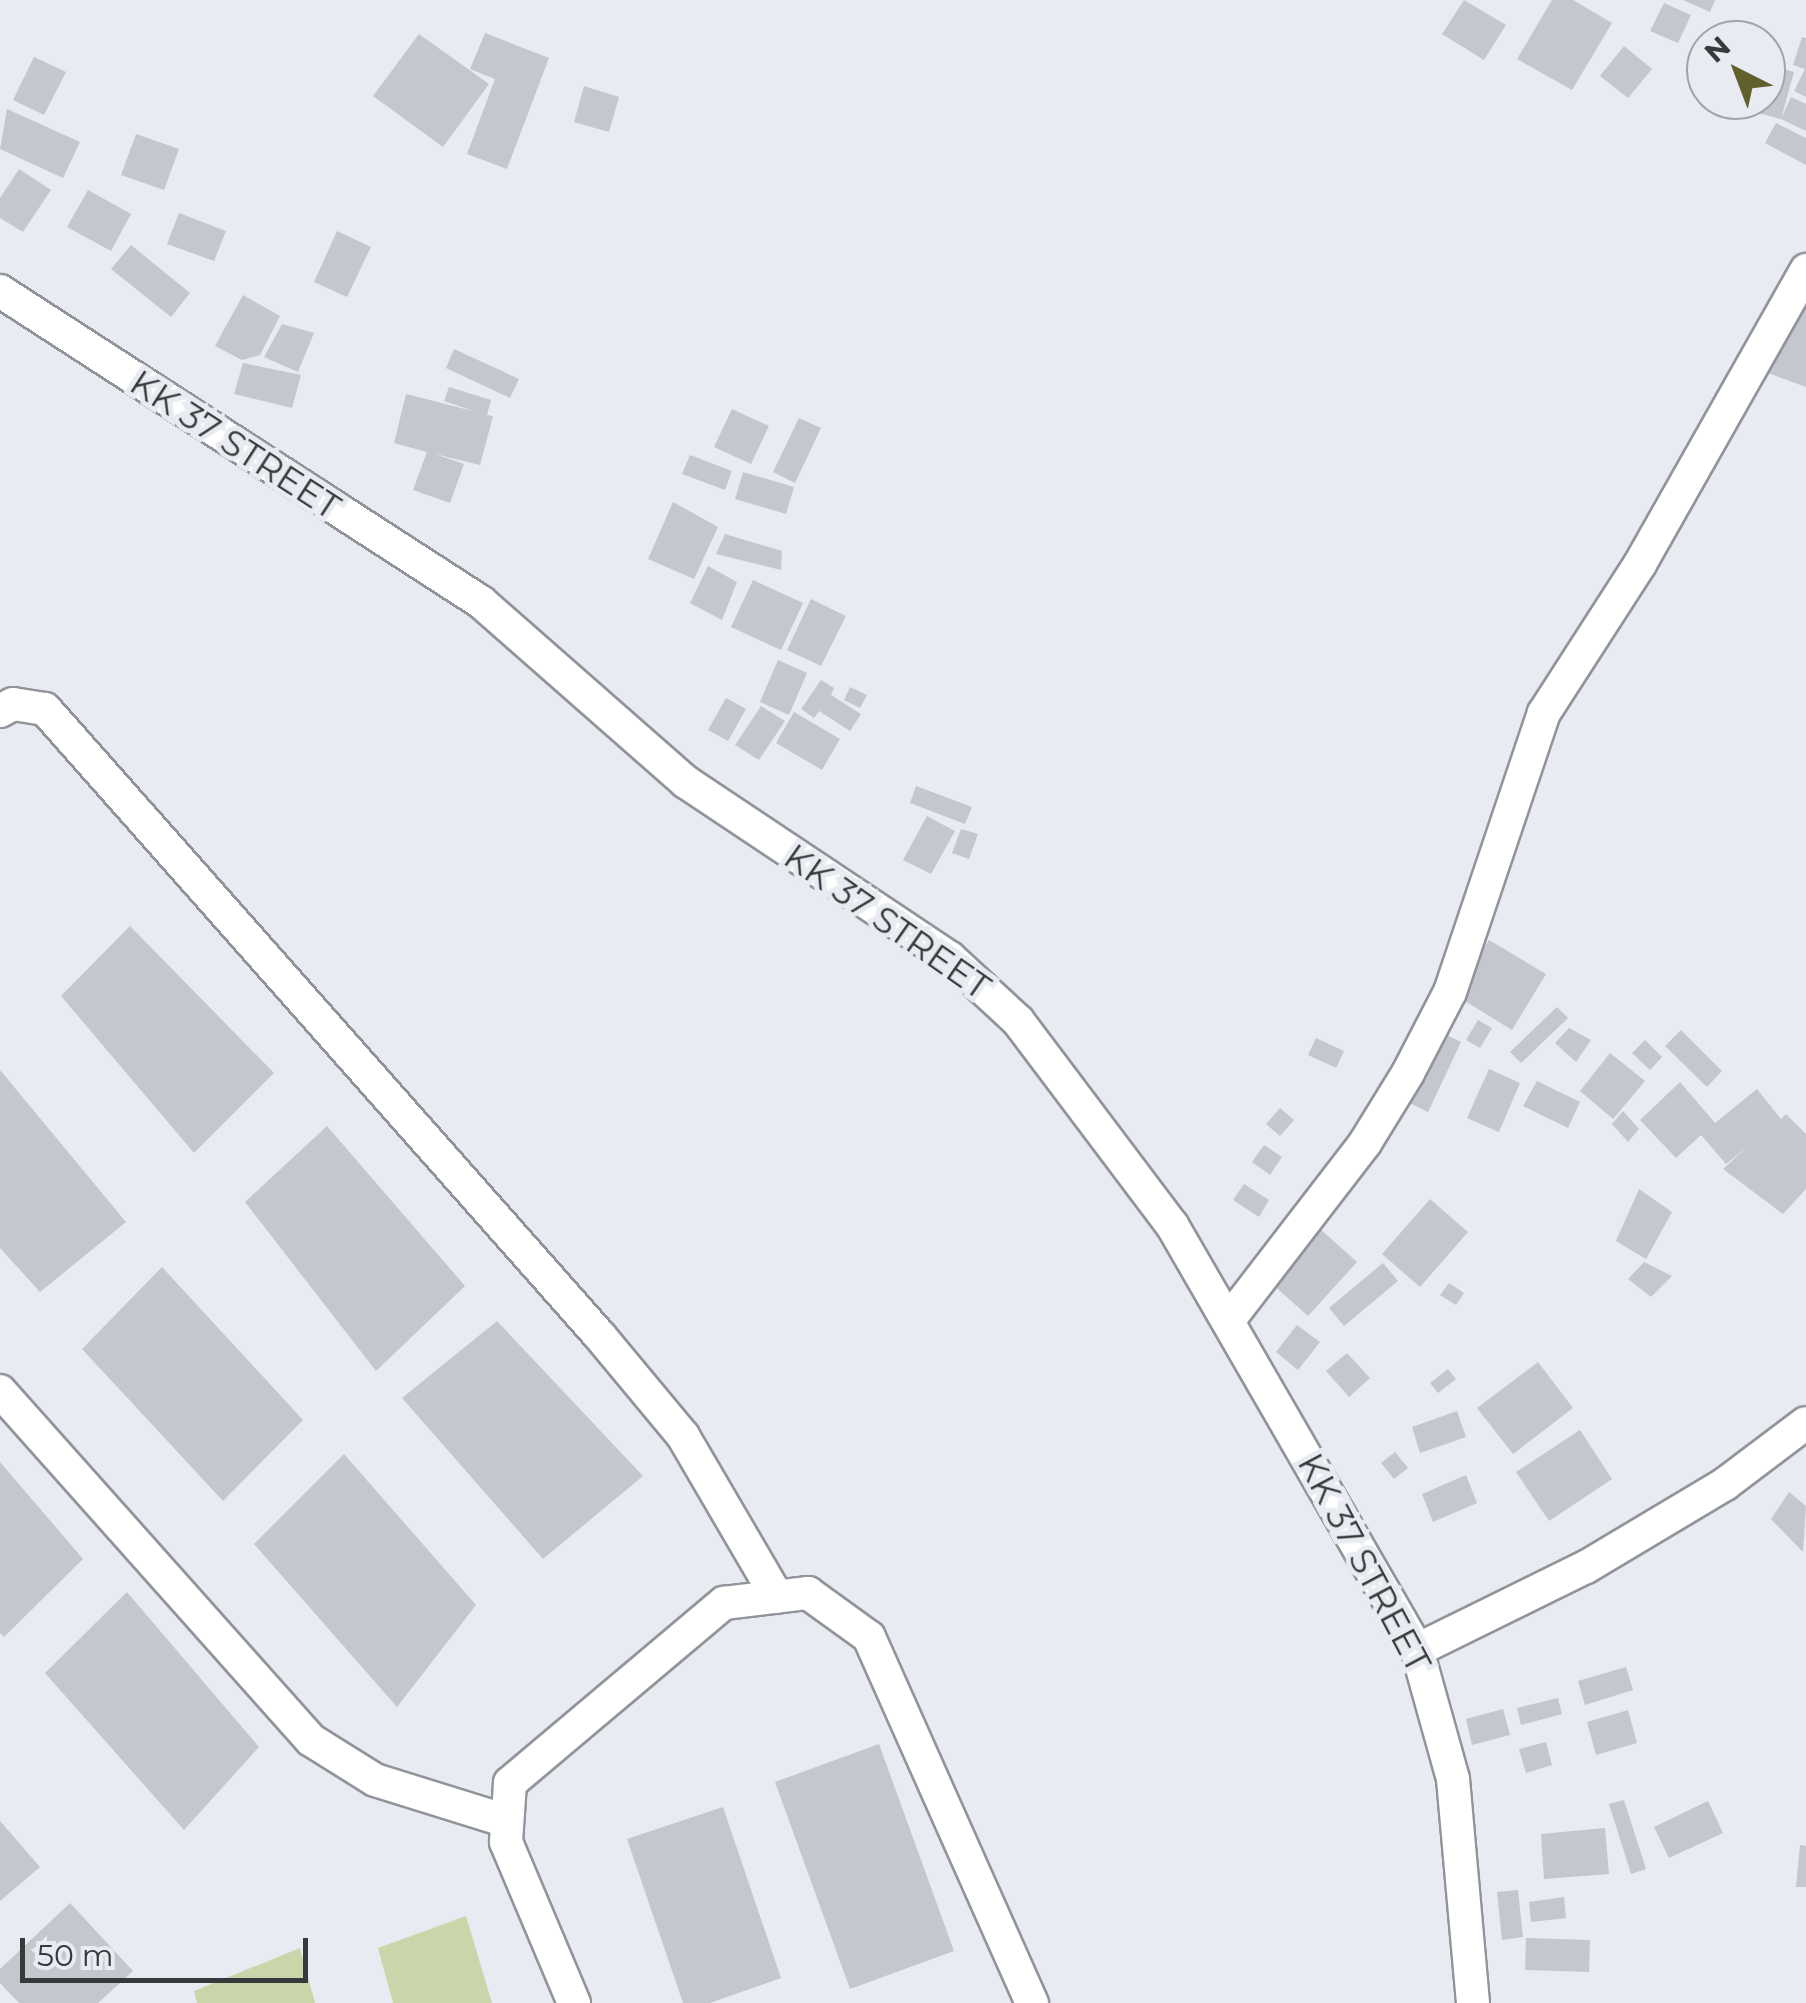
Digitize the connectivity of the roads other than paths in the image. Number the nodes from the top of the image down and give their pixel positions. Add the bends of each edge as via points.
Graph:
1 (1806, 270) edge
2 (0, 291) edge
3 (0, 711) edge
4 (1228, 1321) junction
5 (0, 1390) edge
6 (1806, 1424) edge
7 (777, 1597) junction
8 (1417, 1650) junction
9 (507, 1821) junction
10 (574, 2003) edge
11 (1032, 2003) edge
12 (1473, 2003) edge

1 - 4 street via 1640,564 1544,713 1450,992 1408,1073 1364,1143
2 - 4 street, KK 37 STREET via 481,602 686,782 991,992 1172,1225
3 - 7 street via 13,704 45,710 600,1336 683,1436
4 - 8 street, KK 37 STREET
5 - 9 street via 312,1740 375,1780
6 - 8 street via 1725,1484 1586,1567
7 - 9 street via 724,1603 510,1783
7 - 11 street via 808,1594 869,1638
8 - 12 street, KK 37 STREET via 1453,1779
9 - 10 street via 506,1842

